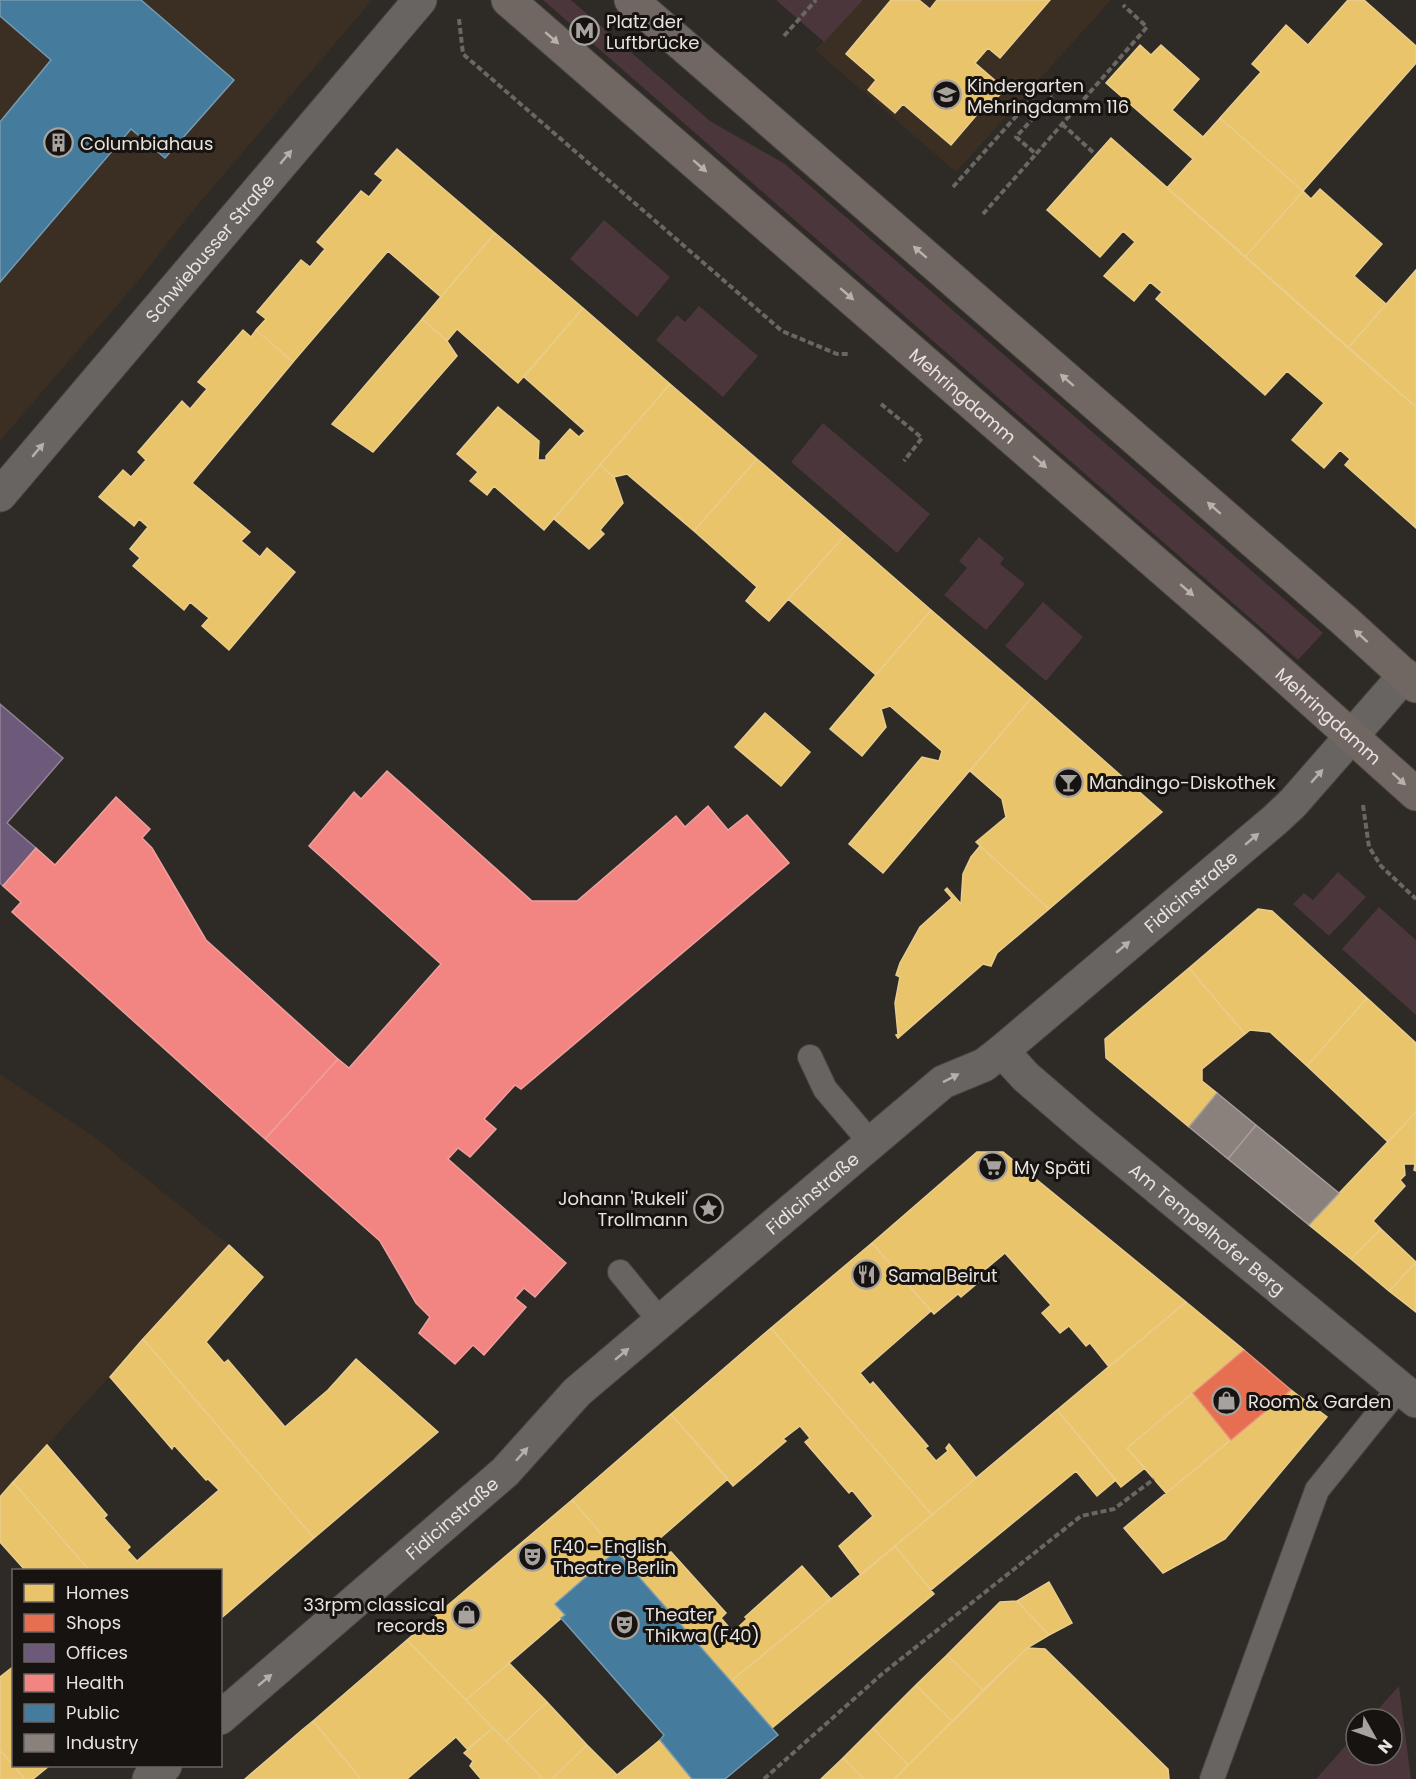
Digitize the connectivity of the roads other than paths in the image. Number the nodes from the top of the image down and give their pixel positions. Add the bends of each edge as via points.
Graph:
1 (420, 0) edge
2 (508, 0) edge
3 (631, 0) edge
4 (0, 495) edge
5 (1410, 681) edge
6 (1352, 736) junction
7 (1416, 794) edge
8 (1002, 1051) junction
9 (810, 1057) dead end
10 (872, 1143) junction
11 (620, 1272) dead end
12 (661, 1322) junction
13 (1408, 1394) edge
14 (222, 1716) edge
15 (164, 1767) edge
16 (149, 1779) edge
17 (1212, 1779) edge

4 -> 1 street, Schwiebusser Straße
2 -> 6 main road, Mehringdamm
5 -> 3 main road
5 - 6 street, Fidicinstraße
6 -> 7 main road, Mehringdamm
8 -> 6 street, Fidicinstraße via 1293,803
10 -> 8 street, Fidicinstraße via 943,1082 984,1065
8 - 13 street, Am Tempelhofer Berg via 1084,1127
9 - 10 lane via 825,1089
10 - 12 street, Fidicinstraße
11 - 12 lane
14 -> 12 street, Fidicinstraße via 506,1472 577,1392
13 - 17 lane via 1317,1490
15 - 16 street

